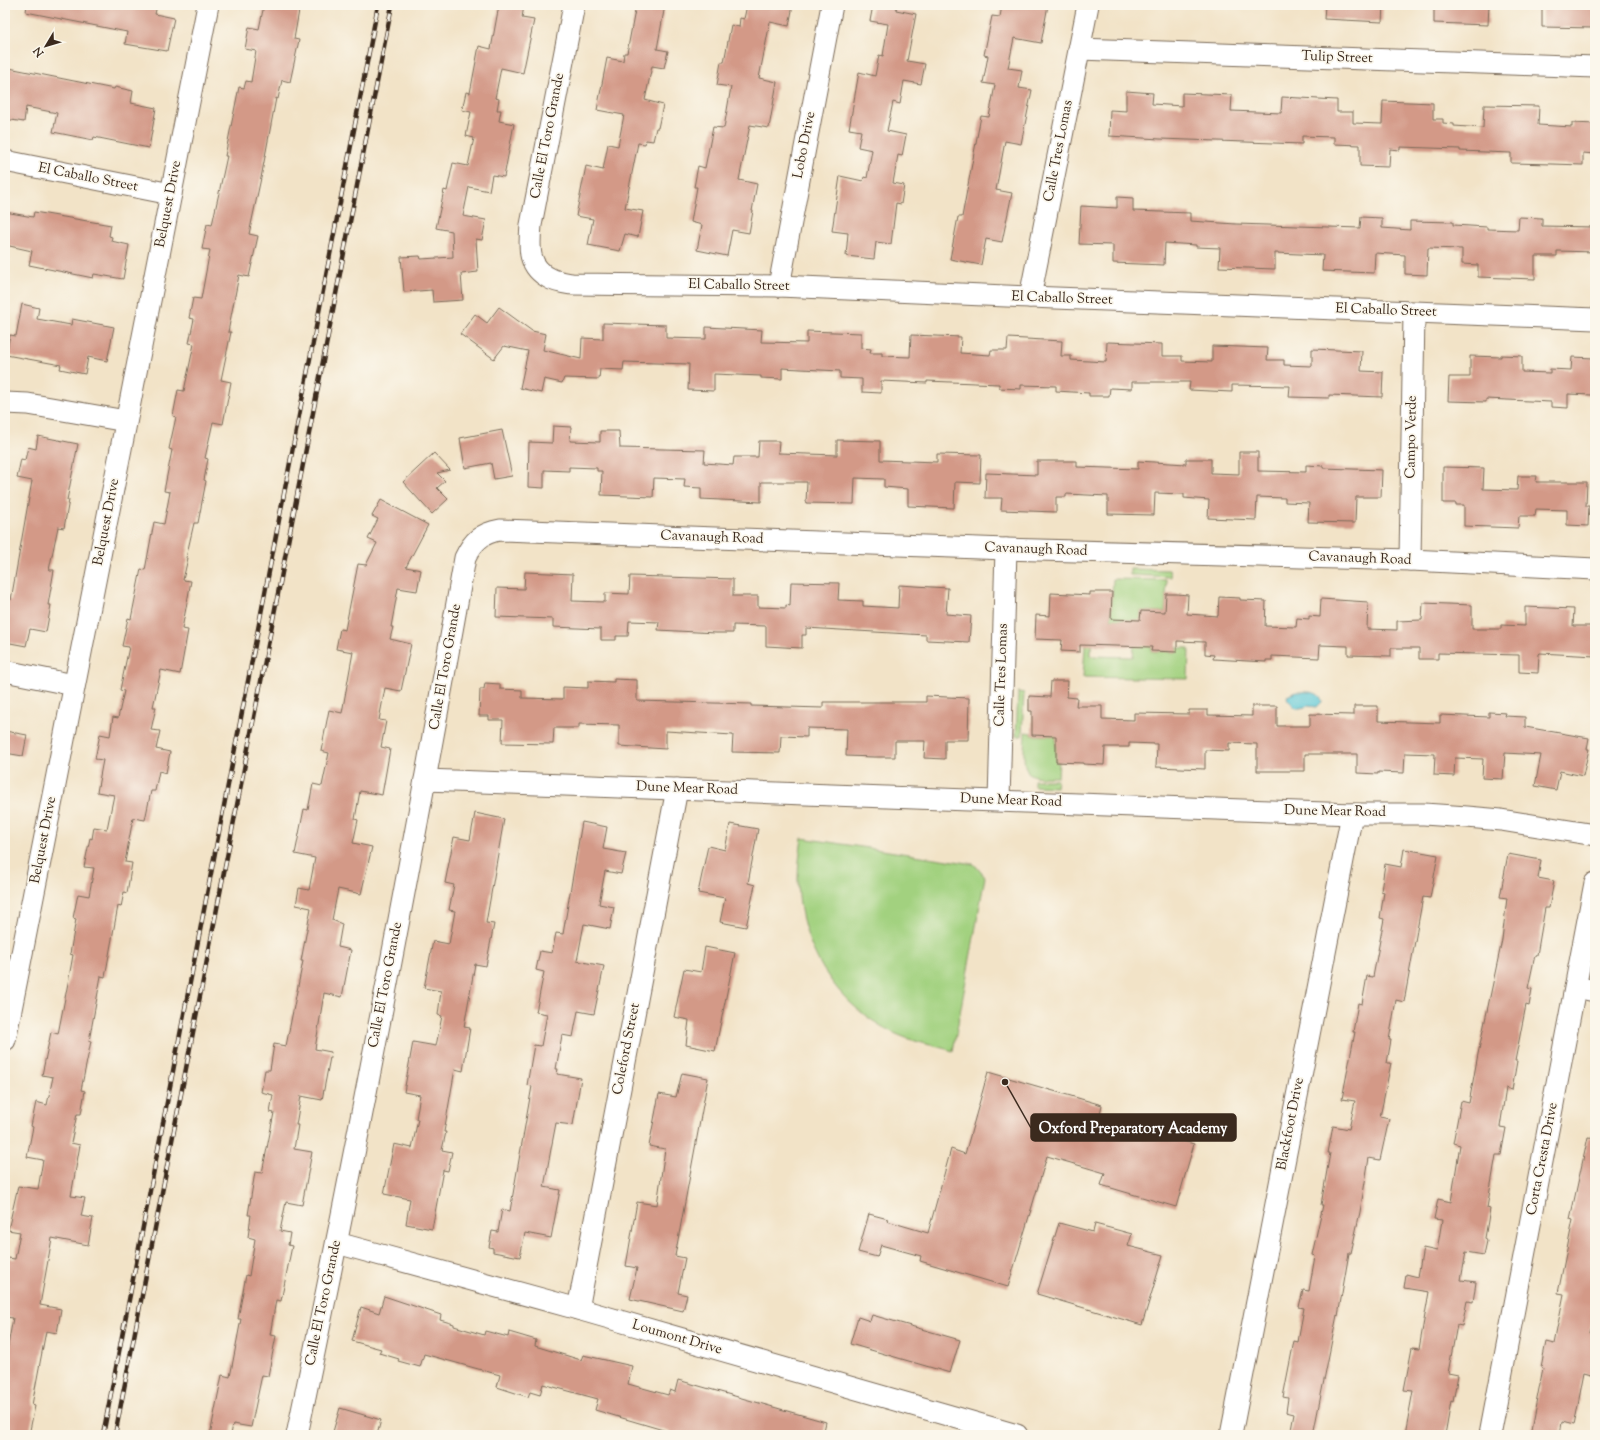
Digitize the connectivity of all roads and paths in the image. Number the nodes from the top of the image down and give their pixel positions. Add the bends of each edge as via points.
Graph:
1 (208, 5) edge
2 (574, 5) edge
3 (832, 5) edge
4 (1088, 5) edge
5 (1079, 50) junction
6 (1595, 67) edge
7 (5, 161) edge
8 (171, 194) junction
9 (534, 267) joint
10 (779, 286) junction
11 (1030, 298) junction
12 (1414, 313) junction
13 (1595, 319) edge
14 (5, 403) edge
15 (126, 421) junction
16 (478, 538) joint
17 (1006, 550) junction
18 (1410, 560) junction
19 (1595, 569) edge
20 (5, 672) edge
21 (74, 685) junction
22 (425, 780) junction
23 (677, 789) junction
24 (999, 800) junction
25 (1352, 814) junction
26 (1595, 835) edge
27 (1595, 883) edge
28 (1586, 989) edge
29 (5, 1040) edge
30 (337, 1243) junction
31 (578, 1309) junction
32 (297, 1435) edge
33 (1017, 1435) edge
34 (1231, 1435) edge
35 (1490, 1435) edge

1 - 8 street, Belquest Drive
2 - 9 street, Calle El Toro Grande via 531,224 529,247
3 - 10 street, Lobo Drive
4 - 5 street, Calle Tres Lomas
5 - 6 street, Tulip Street
5 - 11 street, Calle Tres Lomas
7 - 8 street, El Caballo Street
8 - 15 street, Belquest Drive
9 - 10 street, El Caballo Street via 551,280 572,284
10 - 11 street, El Caballo Street
11 - 12 street, El Caballo Street
12 - 13 street, El Caballo Street
12 - 18 street, Campo Verde
14 - 15 street via 28,404
15 - 21 street, Belquest Drive
16 - 17 street, Cavanaugh Road via 500,530
16 - 22 street, Calle El Toro Grande via 465,558
17 - 18 street, Cavanaugh Road
17 - 24 street, Calle Tres Lomas
18 - 19 street, Cavanaugh Road
20 - 21 street
21 - 29 street, Belquest Drive
22 - 23 street, Dune Mear Road
22 - 30 street, Calle El Toro Grande
23 - 24 street, Dune Mear Road
23 - 31 street, Coleford Street
24 - 25 street, Dune Mear Road
25 - 26 street, Dune Mear Road via 1467,816
25 - 34 street, Blackfoot Drive
27 - 28 street, Corta Cresta Drive
28 - 35 street, Corta Cresta Drive
30 - 31 street, Loumont Drive
30 - 32 street, Calle El Toro Grande
31 - 33 street, Loumont Drive

